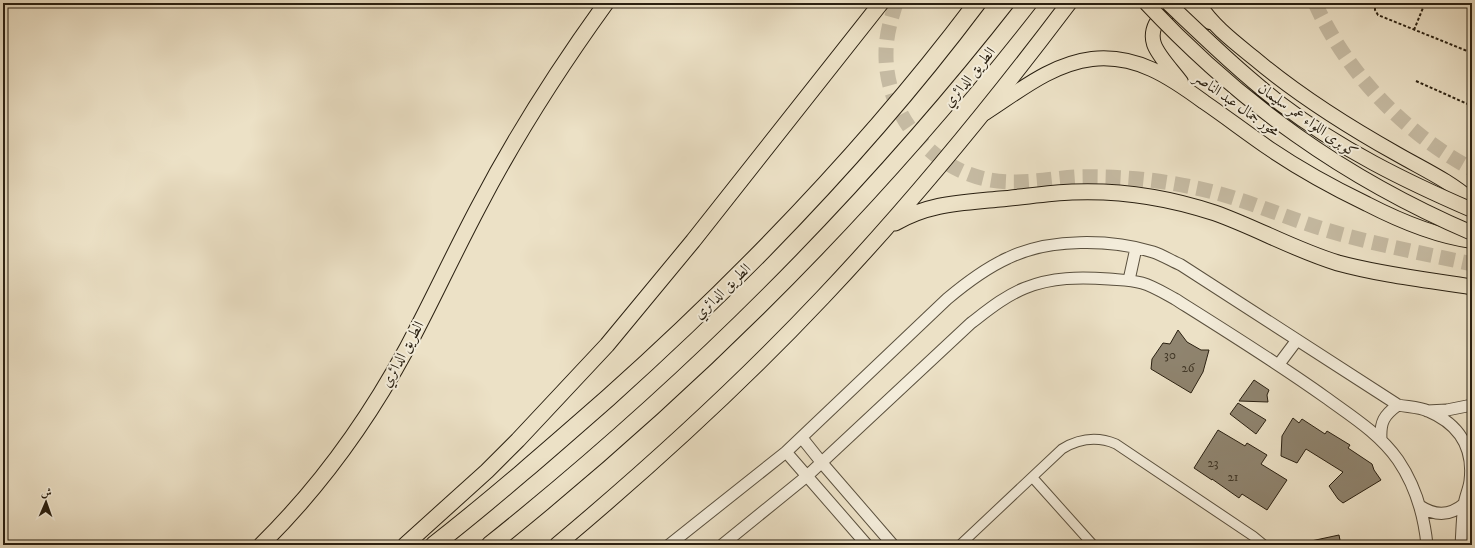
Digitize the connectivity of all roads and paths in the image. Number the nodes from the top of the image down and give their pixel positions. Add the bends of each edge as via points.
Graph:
1 (606, 3) edge
2 (881, 3) edge
3 (977, 3) edge
4 (1028, 3) edge
5 (1070, 3) edge
6 (1146, 3) edge
7 (1168, 3) edge
8 (1198, 3) edge
9 (1375, 3) edge
10 (1425, 3) edge
11 (1215, 25) junction
12 (1414, 30) junction
13 (1472, 53) edge
14 (1416, 81) dead end
15 (1186, 88) junction
16 (1472, 106) edge
17 (982, 116) junction
18 (1472, 201) edge
19 (1472, 210) edge
20 (887, 227) junction
21 (1472, 233) edge
22 (1472, 241) edge
23 (1136, 248) junction
24 (1129, 280) junction
25 (1472, 287) edge
26 (1297, 340) junction
27 (1279, 364) junction
28 (1398, 405) junction
29 (1472, 405) edge
30 (1456, 409) junction
31 (1472, 409) edge
32 (1427, 411) junction
33 (802, 438) junction
34 (1381, 439) junction
35 (786, 452) junction
36 (822, 463) junction
37 (807, 476) junction
38 (1033, 478) junction
39 (1471, 482) edge
40 (1464, 504) junction
41 (1420, 506) junction
42 (260, 545) edge
43 (405, 545) edge
44 (434, 545) edge
45 (490, 545) edge
46 (556, 545) edge
47 (669, 545) edge
48 (722, 545) edge
49 (867, 545) edge
50 (893, 545) edge
51 (960, 545) edge
52 (1093, 545) edge
53 (1264, 545) edge
54 (1427, 545) edge
55 (1461, 545) edge

1 - 42 highway, الطريق الدائري via 544,94 500,166 460,240 408,347 373,406 311,490
2 - 43 highway via 693,241 607,345 513,446
3 - 44 highway, الطريق الدائري via 880,124 768,246 607,399
4 - 45 highway, الطريق الدائري via 924,131 850,214 772,294 652,409
5 - 17 highway
6 - 21 main road, كوبرى اللواء عمر سليمان, bridge via 1218,74 1297,137 1386,192
7 - 19 main road, كوبرى اللواء عمر سليمان, bridge via 1228,61 1310,125 1399,177
8 - 11 main road
9 - 12 path via 1374,10 1378,15
10 - 12 path
11 - 15 main road via 1189,11 1177,9 1162,16 1155,26 1153,38 1156,49
11 - 18 main road via 1261,64 1315,104 1376,142 1442,178
12 - 13 path
14 - 16 path
15 - 17 main road, محور جمال عبد الناصر via 1138,63 1119,59 1092,59 1054,70
15 - 22 main road, محور جمال عبد الناصر via 1271,149 1344,192 1378,210 1427,230
17 - 20 highway
20 - 25 highway via 914,214 957,202 1074,192 1121,193 1168,200 1214,213 1297,249 1340,263
20 - 46 highway via 823,297 736,385 645,470
23 - 24 street
23 - 26 street via 1181,265
23 - 33 street via 1110,244 1057,245 1033,249 992,266 947,298
24 - 27 street via 1175,299
24 - 36 street via 1085,277 1044,282 1024,288 997,304 971,323
26 - 27 street
26 - 28 street
27 - 34 street
28 - 32 street
28 - 34 street via 1384,419 1380,429
29 - 30 street
30 - 31 street
30 - 32 street
32 - 39 street via 1458,432 1468,449
33 - 35 street
33 - 36 street
34 - 41 street via 1408,477
35 - 37 street
35 - 47 street
36 - 37 street
36 - 50 street
37 - 48 street
37 - 49 street
38 - 51 street
38 - 52 street
38 - 53 street via 1070,444 1089,439 1108,441
39 - 40 street
40 - 41 street via 1450,513 1442,514 1426,511
40 - 55 street
41 - 54 street

